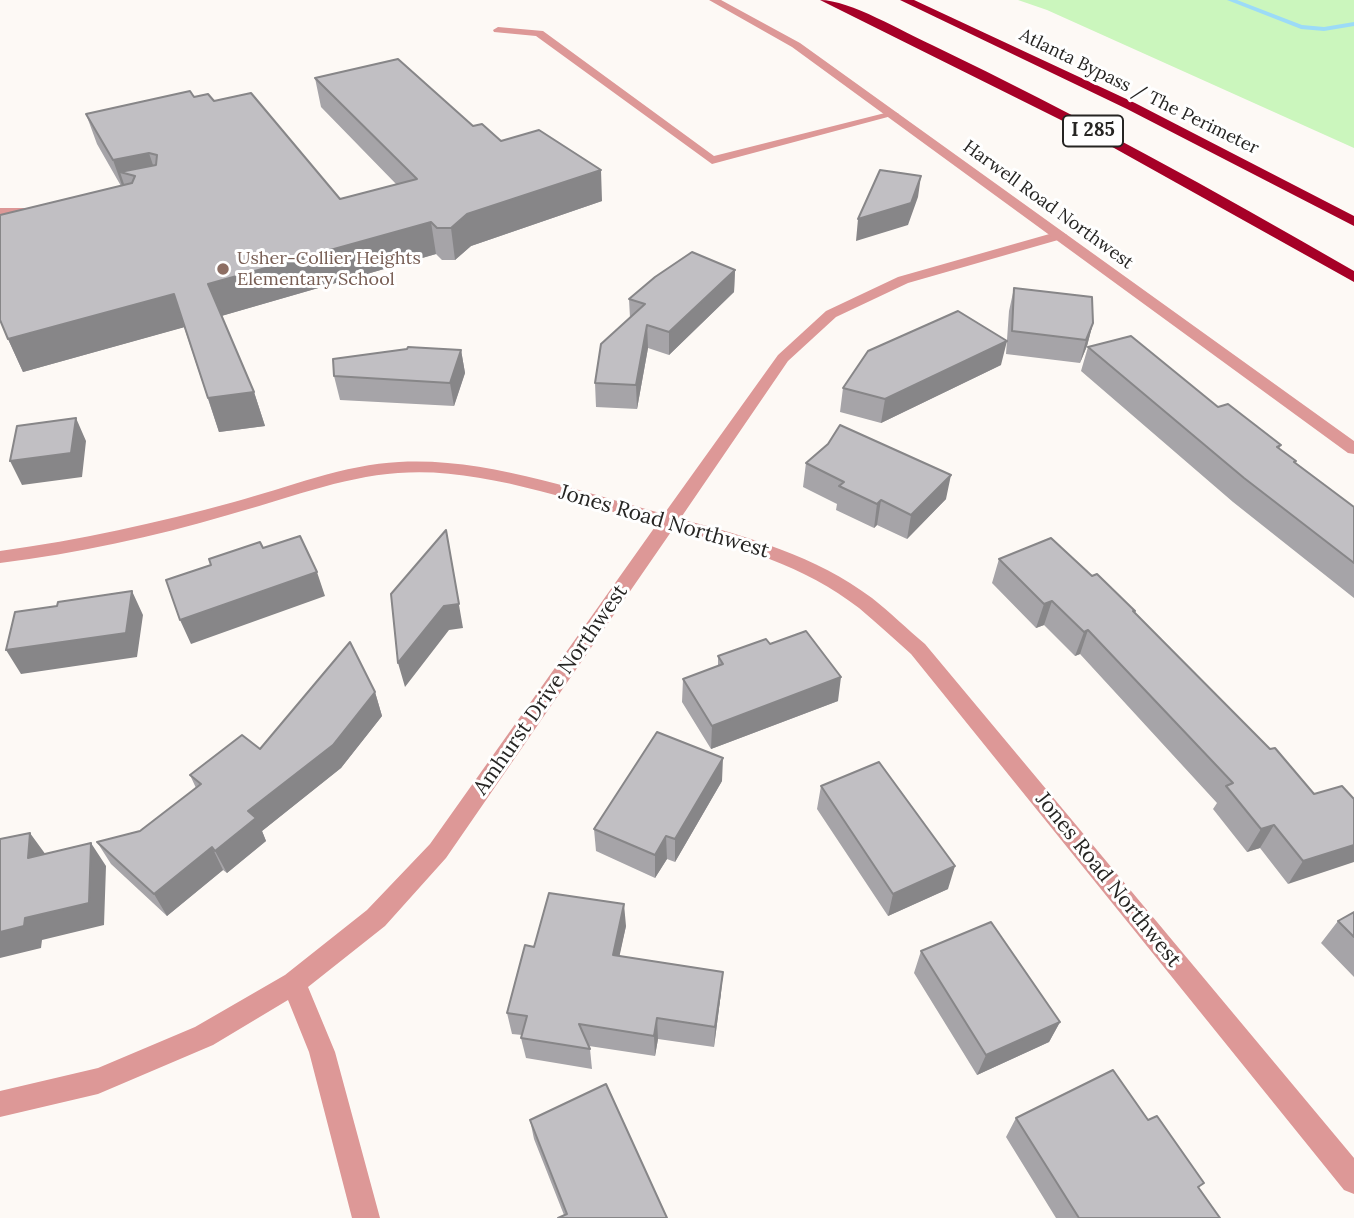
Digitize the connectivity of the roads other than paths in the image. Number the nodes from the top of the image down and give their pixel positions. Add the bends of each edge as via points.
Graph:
1 (714, 0) edge
2 (825, 0) edge
3 (905, 0) edge
4 (498, 30) dead end
5 (893, 114) junction
6 (0, 212) edge
7 (57, 212) edge
8 (1354, 222) edge
9 (1060, 235) junction
10 (1354, 277) edge
11 (1354, 449) edge
12 (670, 520) junction
13 (0, 557) edge
14 (295, 983) junction
15 (0, 1104) edge
16 (1354, 1180) edge
17 (366, 1218) edge

1 - 5 street, Harwell Road Northwest via 796,45
2 - 10 highway, I 285 via 1049,107
3 - 8 highway, Atlanta Bypass / The Perimeter / I 285 via 1131,106
4 - 5 street via 539,33 712,160
5 - 9 street, Harwell Road Northwest
6 - 7 street
9 - 11 street, Harwell Road Northwest
9 - 12 street, Amhurst Drive Northwest via 903,280 831,314 783,358
12 - 13 street, Jones Road Northwest via 478,471 399,467 74,547
12 - 14 street, Amhurst Drive Northwest via 438,851 376,918
12 - 16 street, Jones Road Northwest via 742,541 808,568 864,602 918,649
14 - 15 street, Amhurst Drive Northwest via 204,1037 98,1082
14 - 17 street via 322,1052

